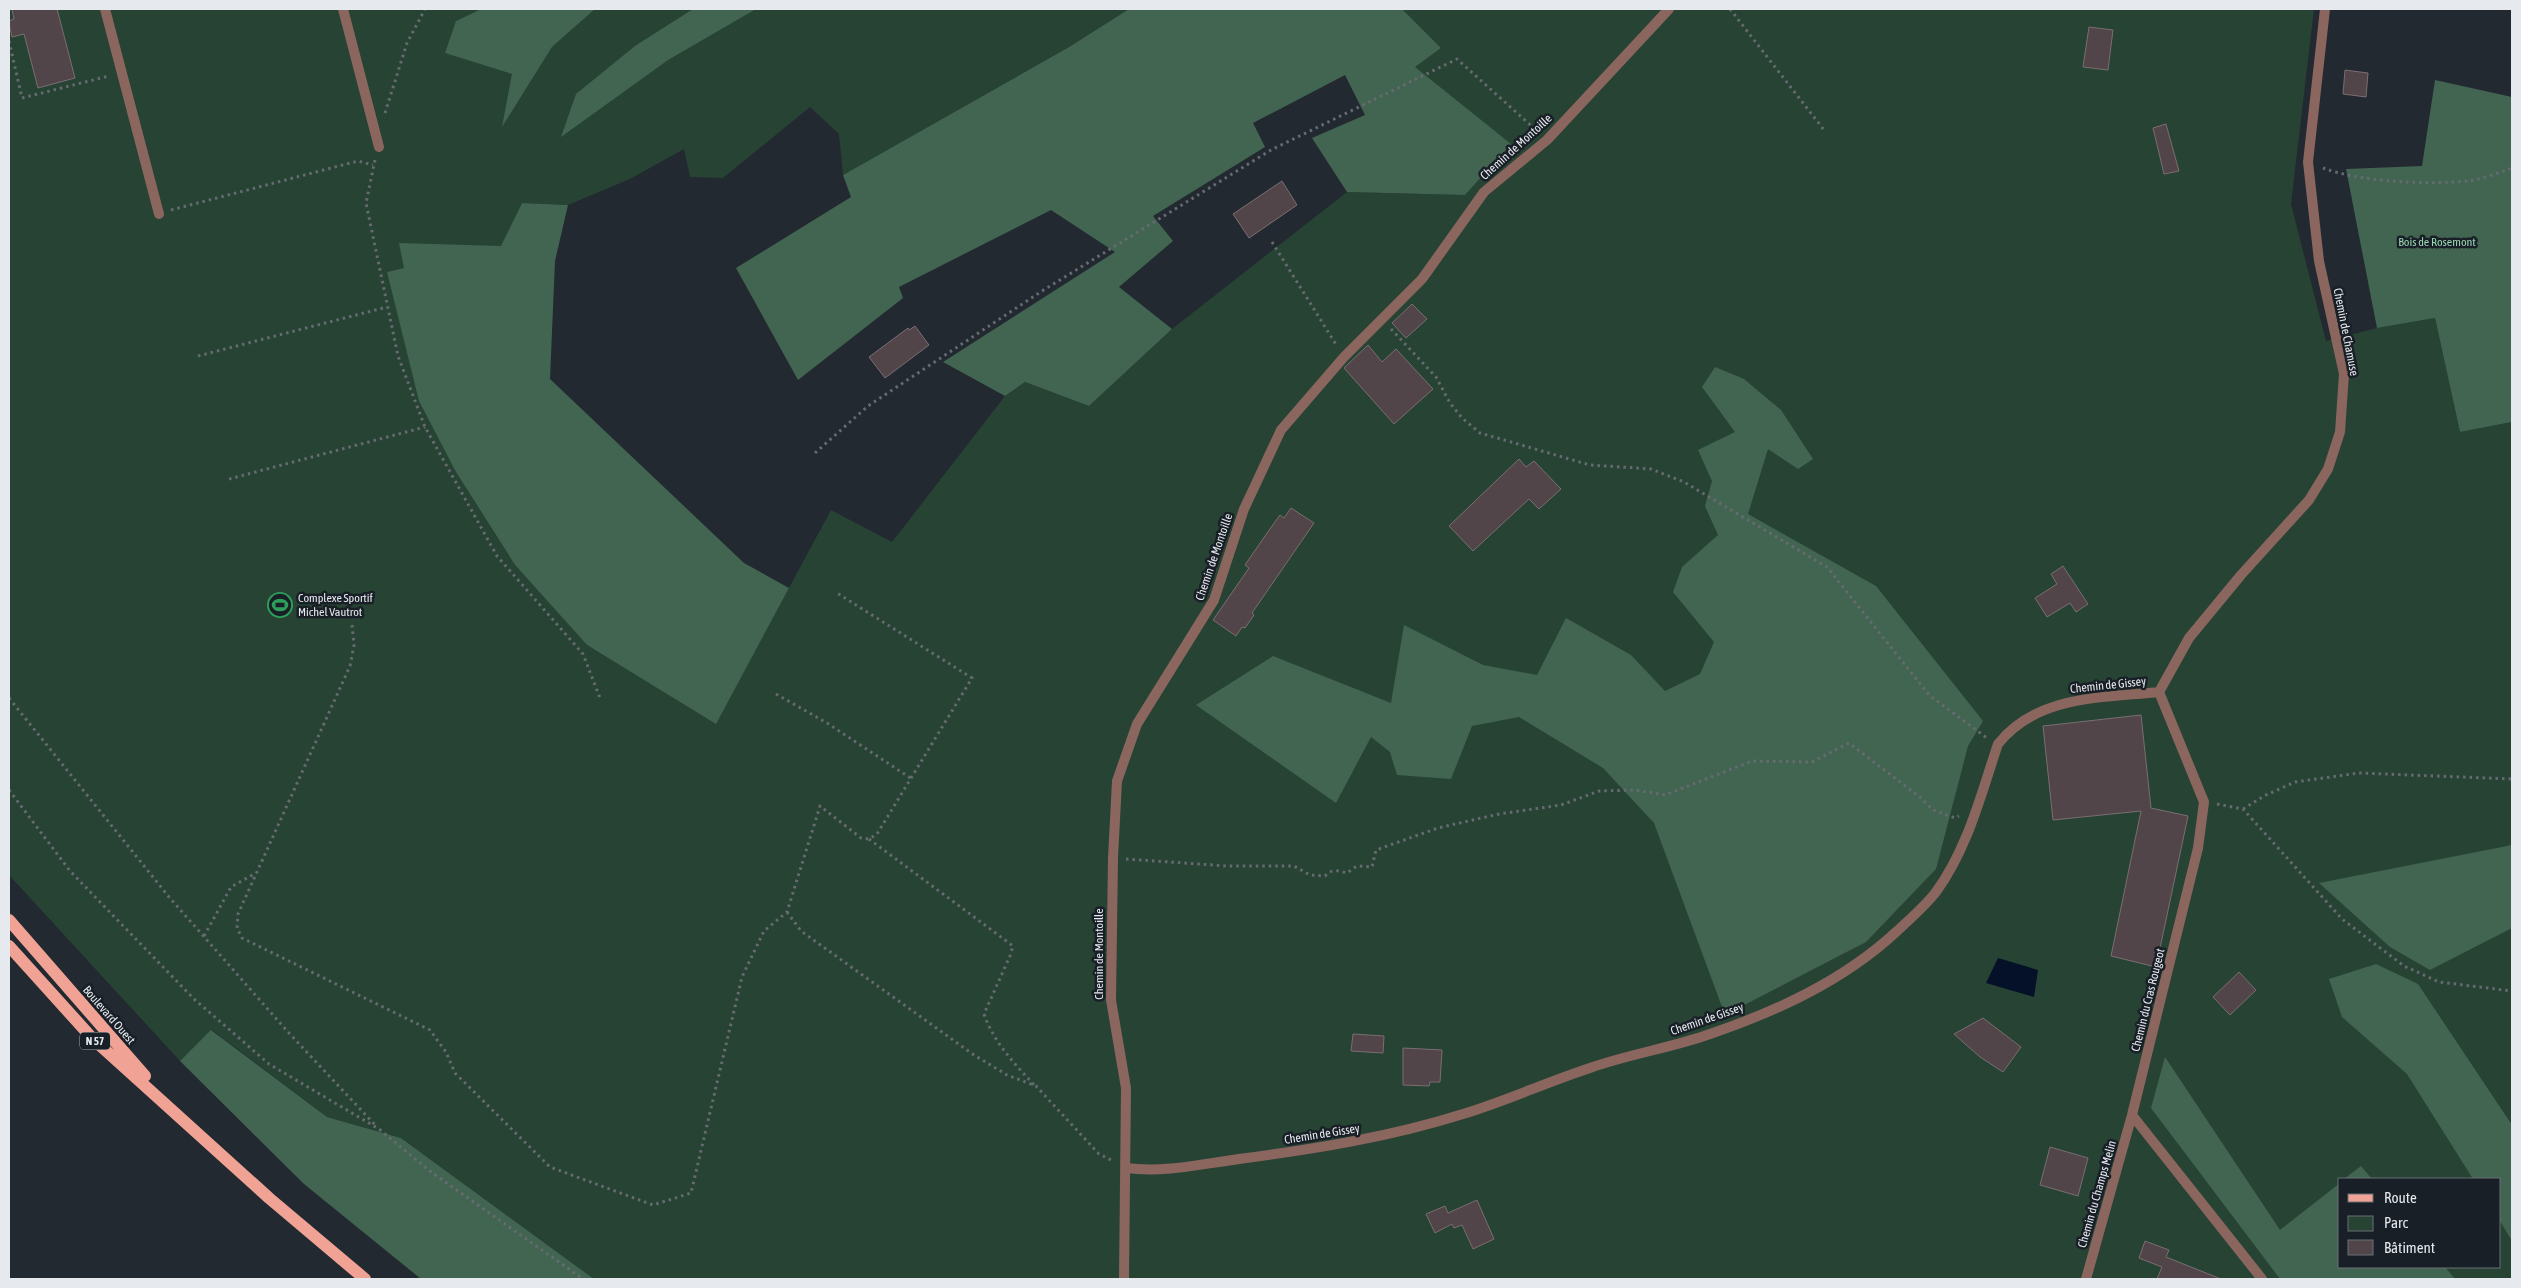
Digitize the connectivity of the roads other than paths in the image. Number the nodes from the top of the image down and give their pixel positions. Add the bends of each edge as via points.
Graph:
1 (105, 9) edge
2 (343, 9) edge
3 (1669, 9) edge
4 (2325, 9) edge
5 (379, 147) road end
6 (158, 214) road end
7 (2159, 692) junction
8 (9, 920) edge
9 (9, 946) edge
10 (2132, 1115) junction
11 (190, 1127) junction
12 (1126, 1168) junction
13 (365, 1279) edge
14 (1124, 1279) edge
15 (2086, 1279) edge
16 (2262, 1279) edge

1 - 6 street
2 - 5 street
3 - 12 street, Chemin de Montoille via 1547,140 1484,192 1422,279 1344,357 1281,430 1244,508 1214,600 1137,724 1117,781 1113,858 1110,1000 1126,1088
4 - 7 street, Chemin de Chamuse via 2308,162 2319,261 2344,374 2340,432 2328,469 2309,500 2189,638
7 - 10 street, Chemin du Cras Rougeot via 2204,802 2198,848
7 - 12 street, Chemin de Gissey via 2068,701 2022,720 1998,744 1977,808 1952,866 1934,894 1894,934 1802,998 1709,1034 1592,1067 1465,1114 1406,1130 1350,1144 1249,1158 1150,1171
8 - 11 main road, Boulevard Ouest / N 57
9 - 11 main road, Boulevard Ouest / N 57 via 92,1038
10 - 15 street, Chemin du Champs Melin
10 - 16 street
11 - 13 main road, Boulevard Ouest / N 57
12 - 14 street, Chemin de Montoille

